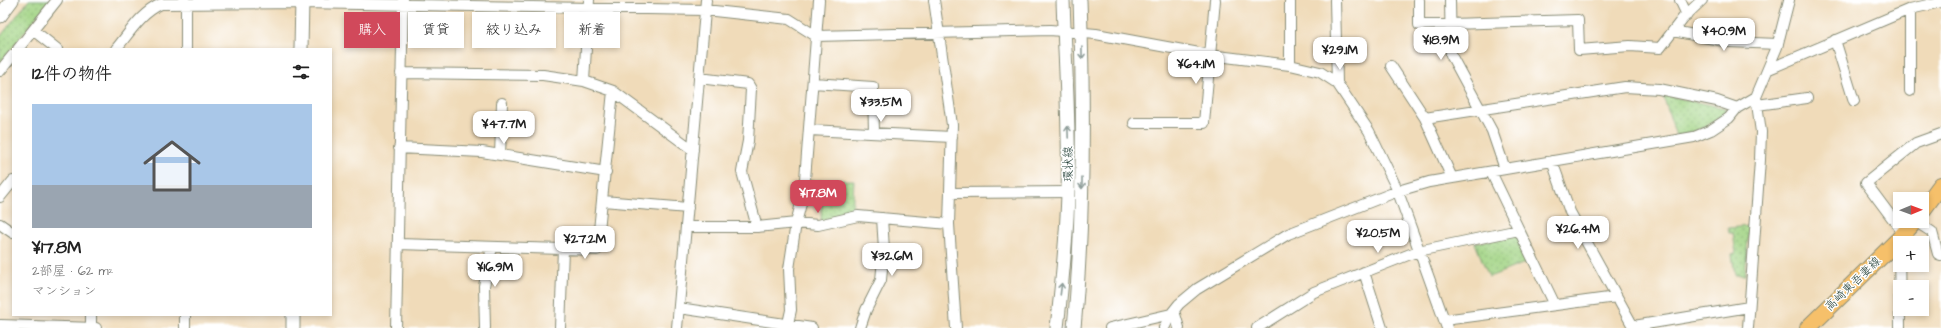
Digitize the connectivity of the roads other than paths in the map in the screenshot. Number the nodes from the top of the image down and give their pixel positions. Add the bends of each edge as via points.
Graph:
1 (12, 0) edge
2 (57, 0) edge
3 (819, 0) edge
4 (934, 0) edge
5 (1063, 0) edge
6 (1080, 0) edge
7 (1216, 0) edge
8 (1335, 0) edge
9 (1419, 0) edge
10 (1450, 0) edge
11 (1680, 0) edge
12 (1702, 0) edge
13 (1789, 0) edge
14 (185, 2) edge
15 (302, 2) edge
16 (1290, 2) dead end
17 (1941, 2) edge
18 (403, 3) edge
19 (588, 4) edge
20 (626, 5) edge
21 (705, 5) edge
22 (1910, 9) junction
23 (1687, 14) junction
24 (0, 16) edge
25 (1449, 24) junction
26 (33, 30) junction
27 (1673, 30) junction
28 (1064, 31) junction
29 (939, 32) junction
30 (1081, 32) junction
31 (816, 36) junction
32 (1835, 40) junction
33 (1778, 44) junction
34 (19, 48) edge
35 (56, 48) edge
36 (117, 48) edge
37 (186, 48) edge
38 (301, 48) edge
39 (1210, 55) junction
40 (12, 56) edge
41 (1290, 65) junction
42 (1391, 66) dead end
43 (1769, 68) junction
44 (0, 71) edge
45 (401, 73) junction
46 (699, 78) junction
47 (584, 81) junction
48 (813, 83) junction
49 (1337, 83) junction
50 (613, 91) junction
51 (1910, 91) dead end
52 (1807, 98) dead end
53 (1756, 101) junction
54 (1854, 101) dead end
55 (502, 102) dead end
56 (1737, 108) junction
57 (1481, 109) junction
58 (1425, 118) junction
59 (1134, 124) dead end
60 (810, 130) junction
61 (874, 133) junction
62 (1941, 134) edge
63 (952, 137) junction
64 (400, 148) junction
65 (693, 150) junction
66 (500, 155) junction
67 (1552, 161) junction
68 (1505, 170) junction
69 (606, 172) junction
70 (1491, 172) junction
71 (1452, 178) junction
72 (12, 182) edge
73 (1941, 185) edge
74 (1398, 191) junction
75 (1068, 192) junction
76 (950, 193) junction
77 (0, 197) edge
78 (603, 201) junction
79 (1929, 201) edge
80 (688, 208) junction
81 (882, 218) junction
82 (796, 223) junction
83 (0, 224) edge
84 (949, 224) junction
85 (686, 227) junction
86 (757, 227) junction
87 (1909, 228) edge
88 (1926, 228) edge
89 (1519, 230) junction
90 (12, 232) edge
91 (1902, 236) joint
92 (398, 244) junction
93 (1893, 245) edge
94 (492, 247) junction
95 (564, 249) junction
96 (1418, 251) junction
97 (1941, 255) edge
98 (1364, 272) junction
99 (1901, 272) edge
100 (1616, 297) junction
101 (1555, 306) junction
102 (679, 308) junction
103 (1749, 308) junction
104 (1172, 312) junction
105 (91, 316) edge
106 (185, 316) edge
107 (293, 316) edge
108 (1445, 324) edge
109 (0, 325) edge
110 (788, 326) edge
111 (1634, 327) edge
112 (91, 328) edge
113 (96, 328) edge
114 (185, 328) edge
115 (293, 328) edge
116 (396, 328) edge
117 (484, 328) edge
118 (560, 328) edge
119 (677, 328) edge
120 (812, 328) edge
121 (860, 328) edge
122 (956, 328) edge
123 (1056, 328) edge
124 (1074, 328) edge
125 (1110, 328) edge
126 (1164, 328) edge
127 (1179, 328) edge
128 (1257, 328) edge
129 (1382, 328) edge
130 (1748, 328) edge
131 (1808, 328) edge
132 (1900, 328) edge

1 - 24 street
2 - 26 street
3 - 31 street
4 - 29 street
5 - 28 street, 環状線
6 - 30 street, 環状線
7 - 39 street
8 - 49 street
9 - 25 street via 1419,25
10 - 25 street
11 - 23 street
12 - 23 street
13 - 33 street
14 - 15 street
14 - 36 street via 161,4 152,8 141,17
14 - 37 street
15 - 18 street
15 - 38 street
16 - 41 street
17 - 22 street
18 - 19 street
18 - 45 street
19 - 20 street
19 - 47 street
20 - 21 street
21 - 31 street via 789,19
21 - 46 street
22 - 32 street
22 - 51 street
23 - 27 street
25 - 27 street via 1578,20 1579,50 1630,46 1660,48
25 - 57 street via 1451,55
26 - 34 street
26 - 35 street
27 - 33 street via 1728,42
28 - 29 street
28 - 30 street
75 -> 28 street, 環状線
29 - 31 street
29 - 63 street
30 - 39 street
30 -> 124 street, 環状線 via 1082,190 1080,264
31 - 48 street
32 - 43 street
32 - 54 street
33 - 43 street
39 - 41 street
39 - 59 street via 1204,123
40 - 44 street
41 - 49 street via 1320,72
42 - 58 street
43 - 53 street
45 - 47 street via 543,75
45 - 64 street
46 - 65 street
46 - 86 street via 748,84 751,89 748,141 742,172
47 - 50 street
48 - 60 street
48 - 61 street via 873,87
49 - 74 street via 1369,131
50 - 65 street
50 - 69 street
52 - 53 street
53 - 56 street
53 - 103 street via 1761,132
55 - 66 street
56 - 57 street via 1717,101 1659,89 1626,86
56 - 67 street via 1729,118 1694,137
57 - 58 street
57 - 68 street via 1492,131
58 - 71 street
60 - 61 street
60 - 82 street via 804,192
61 - 63 street
62 - 91 street via 1916,143 1866,183
63 - 76 street
64 - 66 street
64 - 92 street
65 - 80 street
66 - 69 street
67 - 68 street
67 - 100 street via 1570,212
68 - 70 street
69 - 78 street
70 - 71 street
70 - 89 street
71 - 74 street
72 - 77 street
73 - 79 main road
74 - 96 street
74 - 104 street via 1288,234 1197,289
75 - 76 street
123 -> 75 street, 環状線 via 1064,266
76 - 84 street
78 - 80 street
78 - 95 street via 597,250
80 - 85 street
81 - 82 street via 858,216 818,225
81 - 84 street
81 - 121 street via 884,249 881,280
82 - 86 street
82 - 110 street via 789,269 791,310
83 - 90 street
84 - 122 street
85 - 86 street
85 - 102 street
87 - 91 main road, 高崎東吾妻線
88 - 97 street via 1932,232 1938,254
89 - 96 street
89 - 101 street
92 - 94 street
92 - 116 street
93 - 131 main road, 高崎東吾妻線
94 - 95 street
94 - 117 street via 484,286
95 - 118 street
96 - 98 street
96 - 108 street
98 - 128 street via 1314,292
98 - 129 street
99 - 132 street
100 - 101 street
100 - 111 street
101 - 108 street
102 - 110 street
102 - 119 street
103 - 111 street
103 - 130 street
104 - 125 street
104 - 126 street
104 - 127 street
105 - 112 street
106 - 114 street
107 - 115 street
109 - 112 street
110 - 120 street
112 - 113 street

